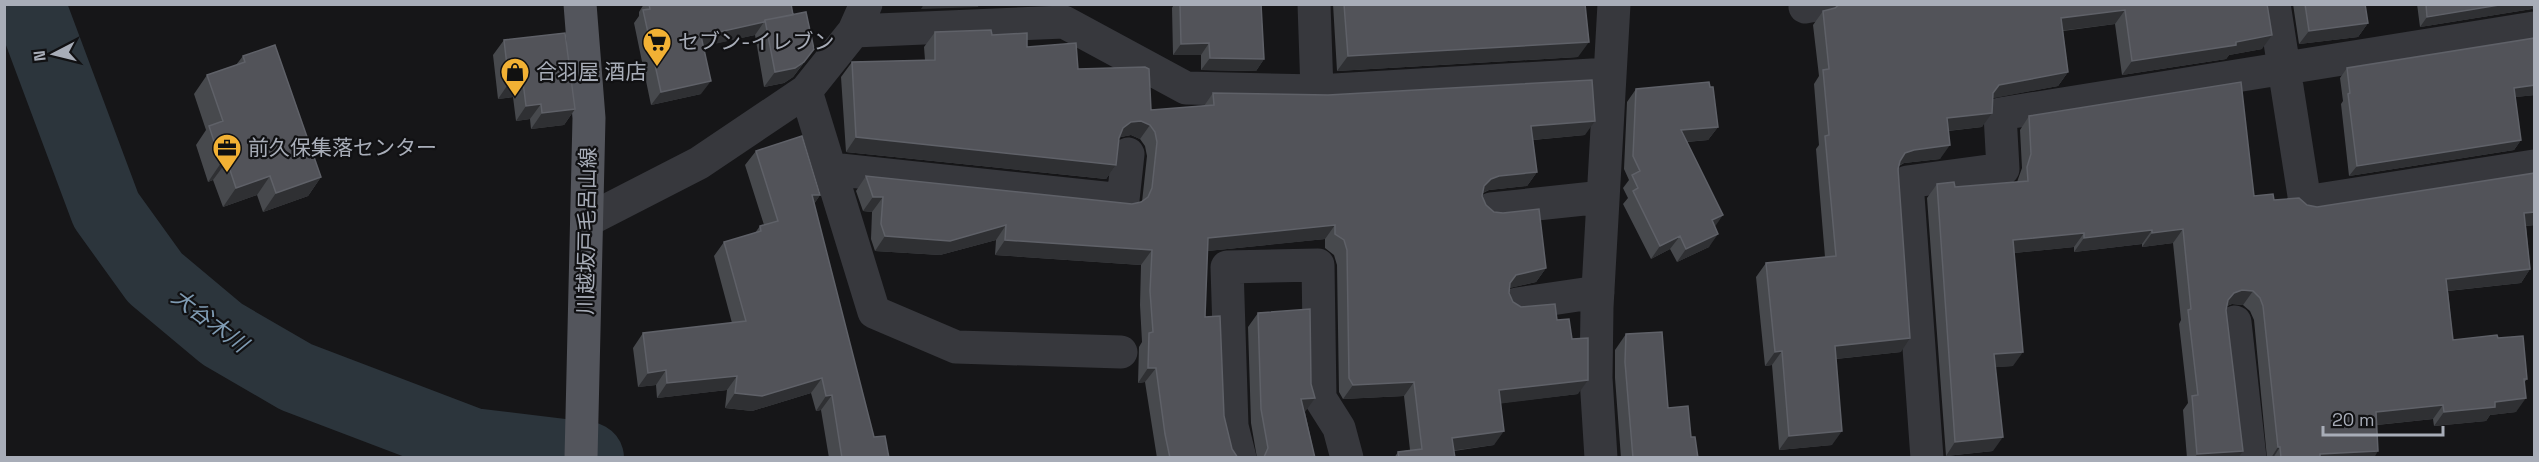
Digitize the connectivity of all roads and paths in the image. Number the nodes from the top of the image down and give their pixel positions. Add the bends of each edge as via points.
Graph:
1 (580, 4) edge
2 (1314, 4) edge
3 (1614, 4) edge
4 (2274, 4) edge
5 (860, 18) edge
6 (2535, 28) edge
7 (2284, 68) junction
8 (1609, 74) junction
9 (806, 91) junction
10 (1317, 91) junction
11 (1128, 154) dead end
12 (2535, 166) edge
13 (831, 169) junction
14 (1603, 197) junction
15 (1491, 209) edge
16 (588, 220) junction
17 (1598, 292) junction
18 (1517, 304) edge
19 (2235, 322) dead end
20 (1121, 352) dead end
21 (581, 458) edge
22 (1240, 458) edge
23 (1347, 458) edge
24 (1601, 458) edge
25 (1927, 458) edge
26 (2250, 458) edge

1 - 16 main road, 川越坂戸毛呂山線 via 589,118
2 - 10 street
3 - 8 street
4 - 7 street
5 - 9 street
5 - 10 street via 1064,22 1186,88
6 - 7 street
7 - 12 street via 2305,202
7 - 25 street via 2000,114 2003,169 1907,182
8 - 10 street
8 - 14 street
9 - 13 street
9 - 16 street via 699,163
11 - 13 street via 1123,200
13 - 20 street via 874,312 956,347
14 - 15 street
14 - 17 street
16 - 21 main road, 川越坂戸毛呂山線
17 - 18 street
17 - 24 street via 1596,378
19 - 26 street
22 - 23 street via 1232,426 1227,267 1318,265 1320,398 1339,428

